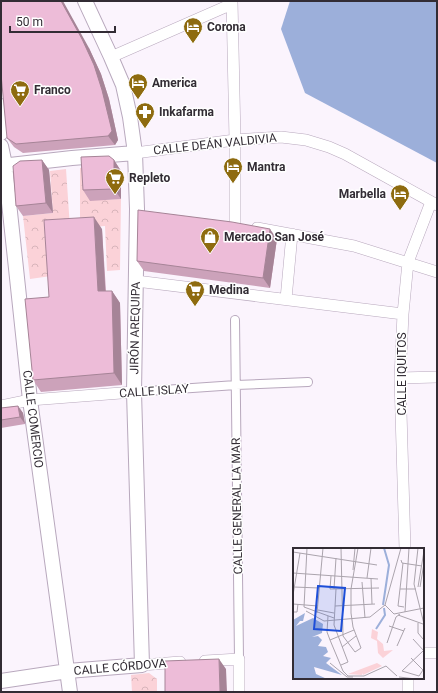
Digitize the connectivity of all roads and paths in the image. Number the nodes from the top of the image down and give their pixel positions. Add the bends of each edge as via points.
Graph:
1 (85, 1) edge
2 (232, 2) edge
3 (111, 57) junction
4 (1, 106) edge
5 (1, 133) edge
6 (235, 140) junction
7 (1, 146) edge
8 (135, 153) junction
9 (3, 165) edge
10 (434, 204) edge
11 (292, 234) junction
12 (408, 262) junction
13 (437, 272) edge
14 (136, 281) junction
15 (286, 299) junction
16 (403, 314) junction
17 (235, 320) dead end
18 (437, 377) edge
19 (400, 378) junction
20 (308, 382) dead end
21 (236, 385) junction
22 (134, 392) junction
23 (30, 400) junction
24 (1, 406) edge
25 (405, 548) edge
26 (424, 653) edge
27 (437, 653) edge
28 (239, 659) junction
29 (165, 663) junction
30 (142, 665) junction
31 (68, 672) junction
32 (165, 677) edge
33 (408, 679) edge
34 (1, 681) edge
35 (70, 692) edge
36 (240, 692) edge
37 (408, 692) edge

1 - 3 street, JIRÓN AREQUIPA
2 - 3 street
2 - 6 street
3 - 8 street, JIRÓN AREQUIPA via 123,85
4 - 5 street
6 - 8 street, CALLE DEÁN VALDIVIA
6 - 10 street, CALLE DEÁN VALDIVIA via 281,137 306,140 329,147
6 - 11 street via 231,224
7 - 9 street, CALLE COMERCIO
8 - 9 street, CALLE DEÁN VALDIVIA
8 - 14 street, JIRÓN AREQUIPA via 141,210
9 - 23 street, CALLE COMERCIO
10 - 12 street, CALLE IQUITOS
11 - 12 street via 354,246
11 - 15 street
12 - 13 street
12 - 16 street, CALLE IQUITOS
14 - 15 street
14 - 22 street, JIRÓN AREQUIPA
15 - 16 street
16 - 19 street, CALLE IQUITOS
17 - 21 street, CALLE GENERAL LA MAR
18 - 19 street
19 - 25 street, CALLE IQUITOS
20 - 21 street, CALLE ISLAY
21 - 22 street, CALLE ISLAY
21 - 28 street, CALLE GENERAL LA MAR
22 - 23 street, CALLE ISLAY
22 - 30 street, JIRÓN AREQUIPA
23 - 24 street, CALLE ISLAY
23 - 31 street, CALLE COMERCIO
26 - 27 street
28 - 29 street, CALLE CÓRDOVA
28 - 36 street, CALLE GENERAL LA MAR
29 - 30 street, CALLE CÓRDOVA
29 - 32 street
30 - 31 street, CALLE CÓRDOVA
31 - 34 street, CALLE CÓRDOVA
31 - 35 street, CALLE COMERCIO
33 - 37 street

